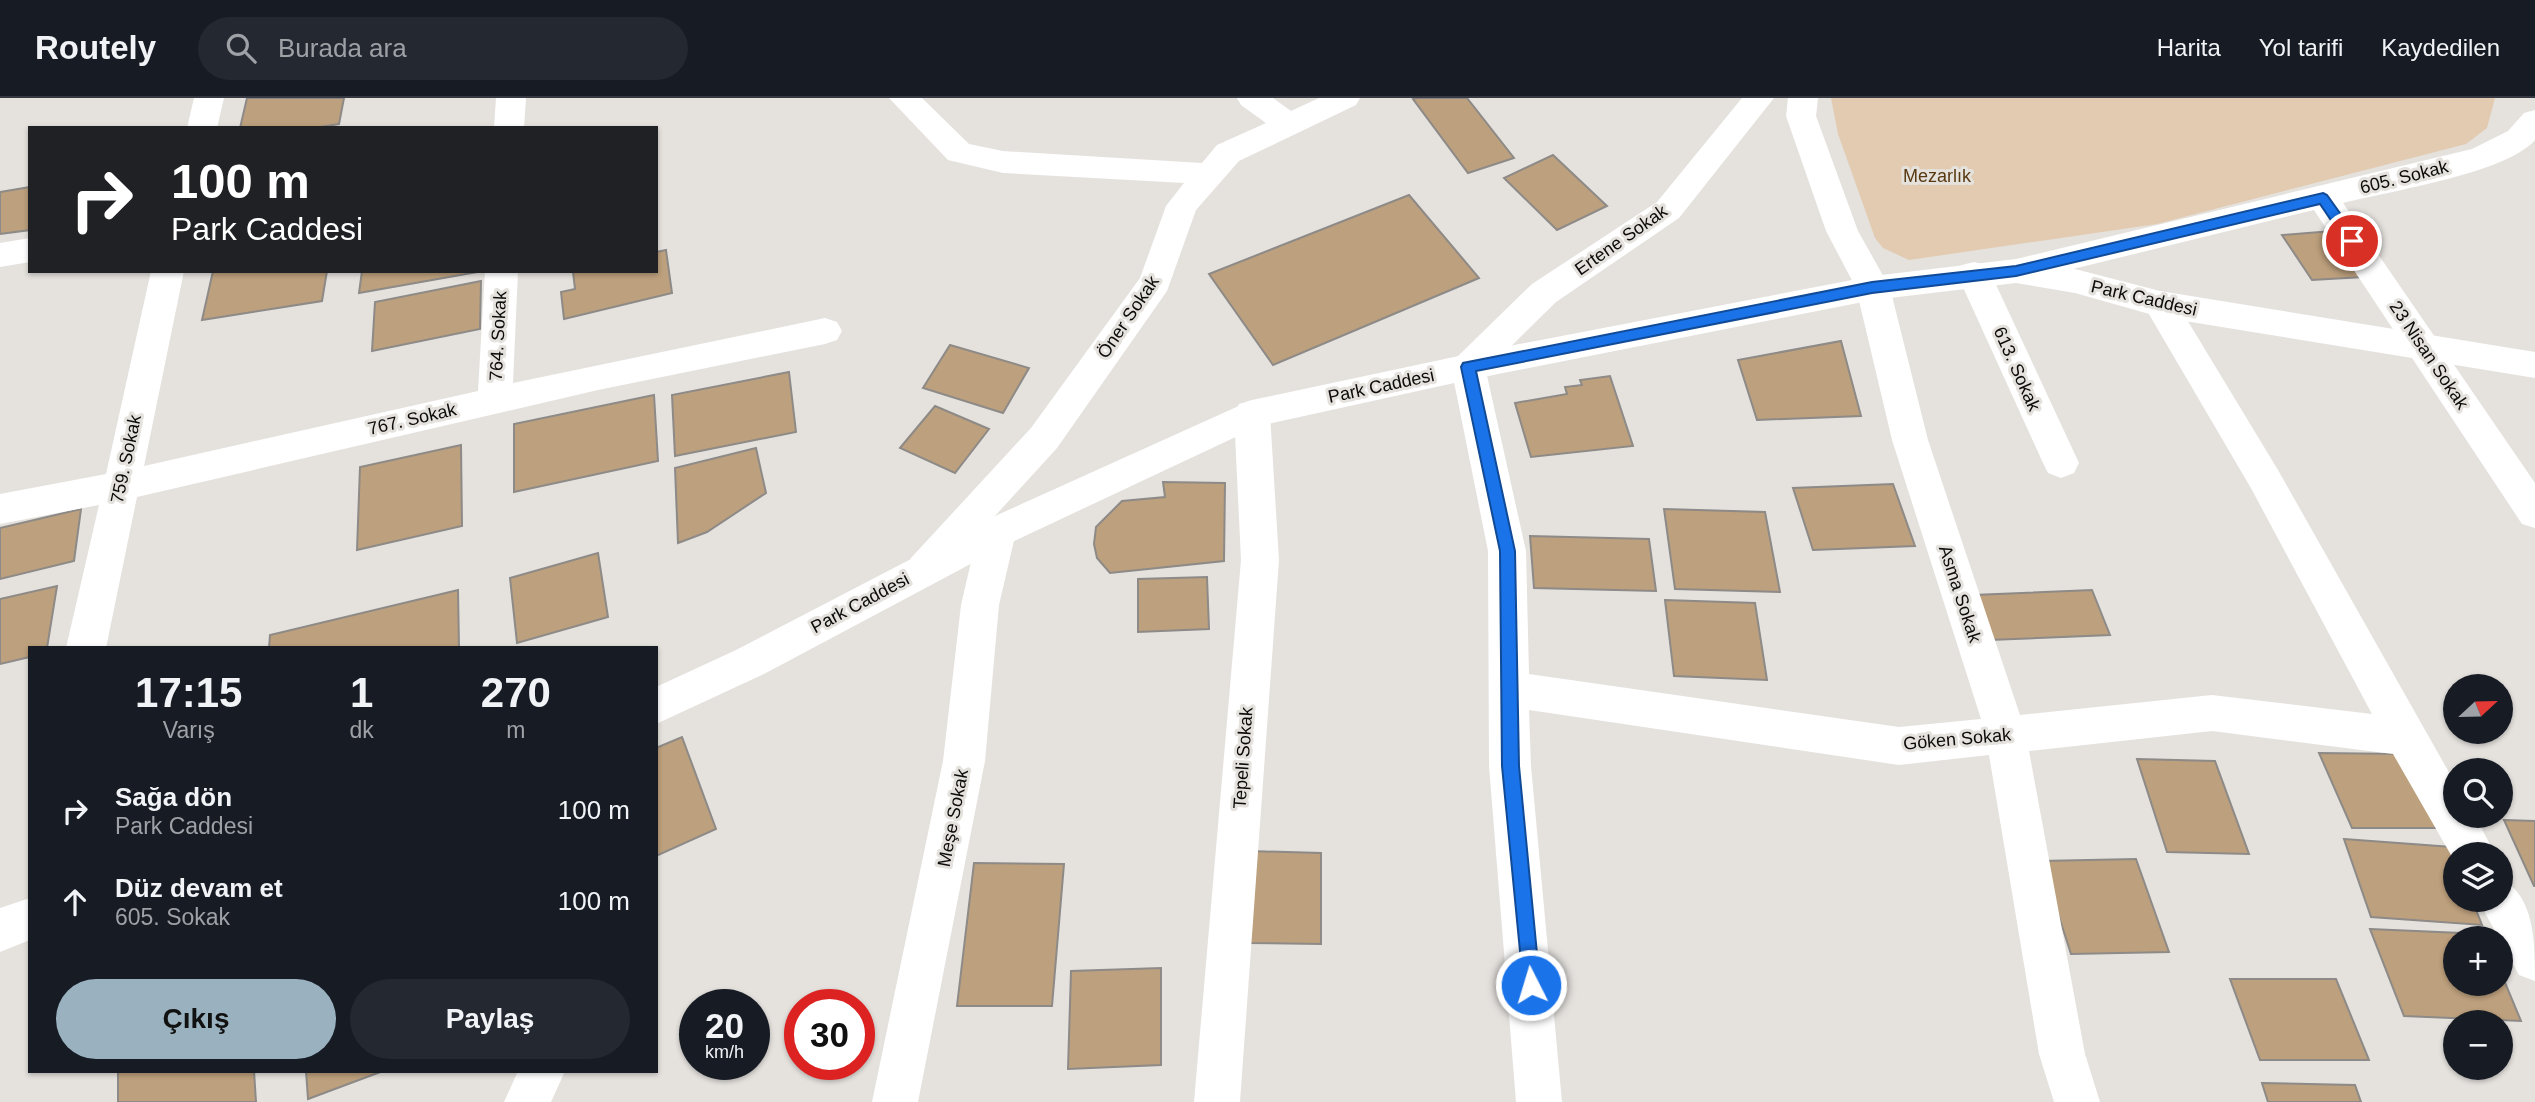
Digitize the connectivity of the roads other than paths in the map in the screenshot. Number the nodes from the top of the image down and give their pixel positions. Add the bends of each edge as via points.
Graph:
1 (209, 98) edge
2 (510, 98) edge
3 (904, 98) edge
4 (1252, 98) edge
5 (1345, 98) edge
6 (1759, 98) edge
7 (1802, 98) edge
8 (2535, 120) edge
9 (1289, 124) junction
10 (202, 126) edge
11 (509, 126) edge
12 (1210, 174) junction
13 (2323, 198) junction
14 (28, 250) edge
15 (0, 254) edge
16 (2016, 271) junction
17 (168, 273) edge
18 (502, 273) edge
19 (1974, 274) junction
20 (1872, 288) junction
21 (2160, 304) junction
22 (825, 331) dead end
23 (2424, 348) junction
24 (2535, 365) edge
25 (1468, 367) junction
26 (495, 401) junction
27 (1252, 414) junction
28 (2061, 463) dead end
29 (121, 486) junction
30 (0, 509) edge
31 (2535, 513) edge
32 (996, 532) junction
33 (924, 569) junction
34 (86, 646) edge
35 (1509, 690) junction
36 (658, 705) edge
37 (2006, 735) junction
38 (2405, 737) junction
39 (2467, 842) edge
40 (2507, 912) edge
41 (2535, 959) edge
42 (541, 1073) edge
43 (527, 1102) edge
44 (895, 1102) edge
45 (1217, 1102) edge
46 (1539, 1102) edge
47 (2077, 1102) edge

1 - 10 street
2 - 11 street
3 - 12 street via 958,152 1003,162
4 - 9 street
5 - 9 street, Öner Sokak
6 - 25 street, Ertene Sokak via 1668,210 1544,293
7 - 20 street, Asma Sokak via 1801,116 1842,231
8 - 13 street, 605. Sokak via 2519,138 2481,158
9 - 12 street, Öner Sokak via 1228,153
12 - 33 street, Öner Sokak via 1182,206 1155,282 1044,438
13 - 16 street, 605. Sokak
13 - 23 street, 23 Nisan Sokak
14 - 15 street
16 - 19 street, Park Caddesi
16 - 21 street, Park Caddesi
17 - 29 street, 759. Sokak
18 - 26 street, 764. Sokak
19 - 20 street, Park Caddesi
19 - 28 street, 613. Sokak
20 - 25 street, Park Caddesi
20 - 37 street, Asma Sokak via 1910,440
21 - 23 street, Park Caddesi
21 - 38 street via 2265,480
22 - 26 street, 767. Sokak
23 - 24 street, Park Caddesi
23 - 31 street, 23 Nisan Sokak
25 - 27 street, Park Caddesi
25 - 35 street via 1507,551
26 - 29 street, 767. Sokak
27 - 32 street, Park Caddesi
27 - 45 street, Tepeli Sokak via 1260,560
29 - 30 street, 767. Sokak
29 - 34 street, 759. Sokak
32 - 33 street, Park Caddesi
32 - 44 street, Meşe Sokak via 980,605 964,761
33 - 36 street, Park Caddesi via 750,662
35 - 37 street, Göken Sokak via 1899,746
35 - 46 street via 1510,766
37 - 38 street, Göken Sokak via 2212,713
37 - 47 street, Asma Sokak via 2062,1054
38 - 39 street
40 - 41 street
42 - 43 street

